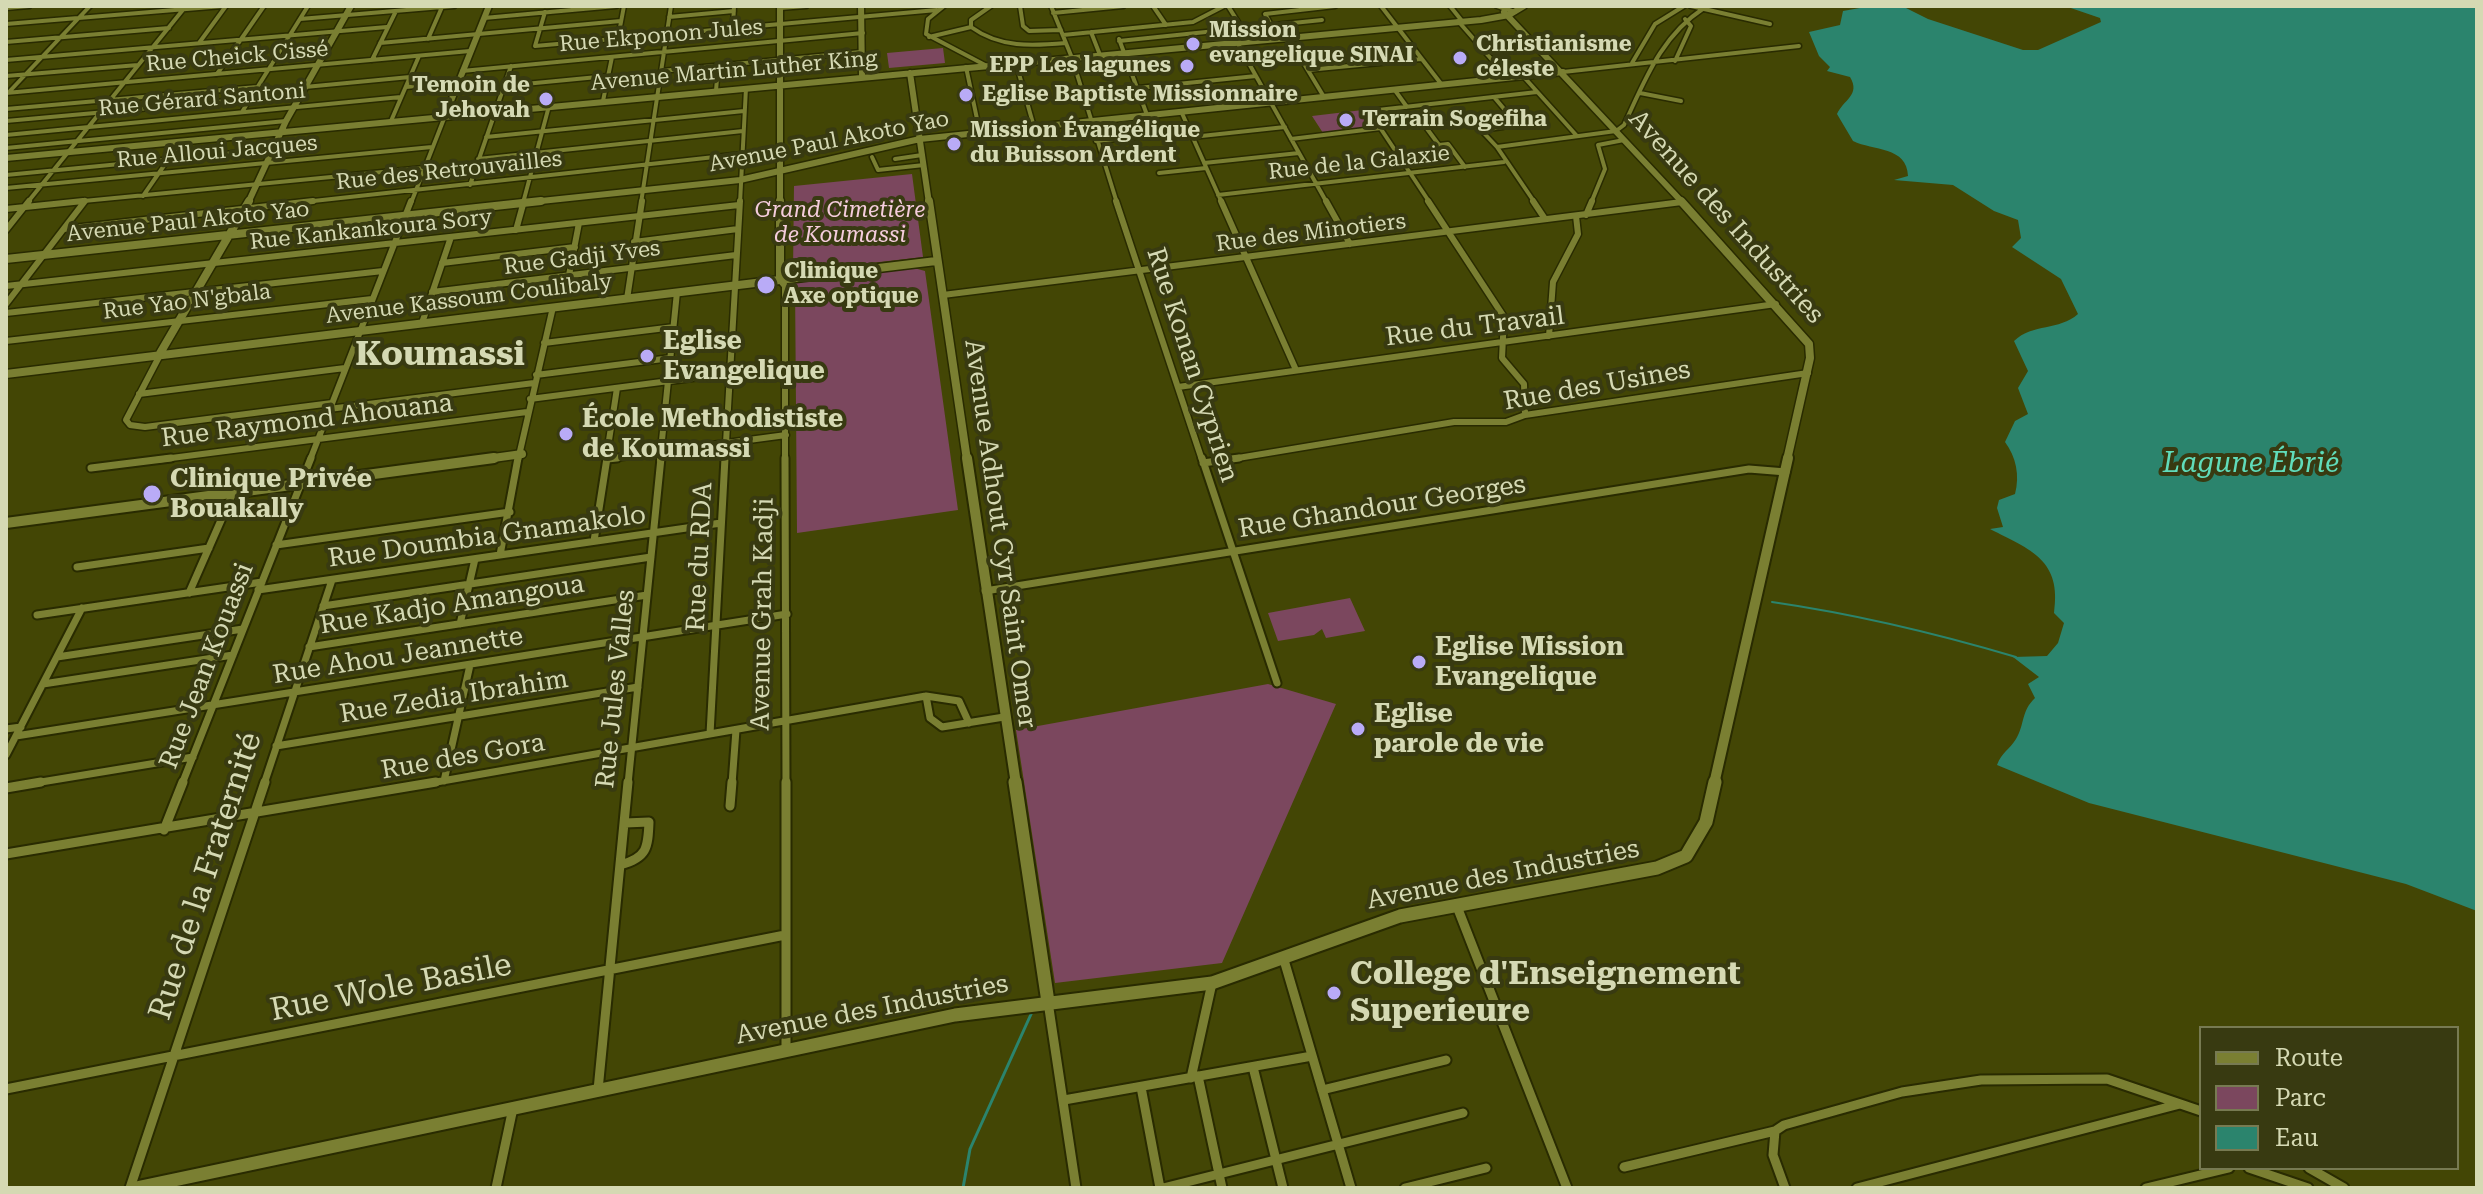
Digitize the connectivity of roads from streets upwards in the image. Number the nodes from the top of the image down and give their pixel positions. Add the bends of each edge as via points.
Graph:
1 (29, 6) edge
2 (90, 6) edge
3 (224, 6) edge
4 (264, 6) edge
5 (308, 6) edge
6 (351, 6) edge
7 (454, 6) edge
8 (489, 6) edge
9 (616, 6) edge
10 (624, 6) edge
11 (671, 6) edge
12 (806, 6) edge
13 (861, 6) edge
14 (944, 6) edge
15 (991, 6) edge
16 (1020, 6) edge
17 (1051, 6) edge
18 (1123, 6) edge
19 (1153, 6) edge
20 (1226, 6) edge
21 (1335, 6) edge
22 (1381, 6) edge
23 (1450, 6) edge
24 (1497, 6) edge
25 (1524, 6) edge
26 (1684, 6) edge
27 (1691, 6) edge
28 (1723, 6) edge
29 (442, 7) edge
30 (780, 7) edge
31 (6, 8) edge
32 (185, 8) edge
33 (582, 8) edge
34 (1704, 8) junction
35 (734, 9) edge
36 (899, 9) edge
37 (1713, 9) junction
38 (937, 10) junction
39 (396, 11) junction
40 (1511, 11) edge
41 (545, 12) junction
42 (1053, 13) junction
43 (345, 16) junction
44 (863, 16) junction
45 (669, 17) junction
46 (78, 18) junction
47 (484, 18) junction
48 (300, 19) junction
49 (1685, 19) junction
50 (1322, 20) dead end
51 (621, 21) junction
52 (1462, 21) junction
53 (780, 23) junction
54 (6, 24) edge
55 (1770, 24) dead end
56 (1166, 25) junction
57 (1271, 25) junction
58 (387, 27) junction
59 (971, 27) junction
60 (1148, 27) junction
61 (1398, 27) junction
62 (169, 28) junction
63 (541, 28) junction
64 (733, 28) junction
65 (1242, 28) junction
66 (1116, 30) junction
67 (336, 31) junction
68 (1062, 32) junction
69 (1091, 32) junction
70 (863, 33) junction
71 (477, 34) junction
72 (666, 34) junction
73 (289, 35) junction
74 (1185, 35) junction
75 (61, 37) junction
76 (929, 37) junction
77 (1288, 37) junction
78 (618, 38) junction
79 (1153, 38) junction
80 (428, 39) junction
81 (241, 40) junction
82 (780, 41) junction
83 (1119, 41) junction
84 (1250, 41) junction
85 (6, 42) edge
86 (579, 42) junction
87 (1237, 42) junction
88 (199, 43) junction
89 (380, 43) junction
90 (1066, 43) junction
91 (1191, 46) junction
92 (1799, 46) dead end
93 (154, 47) junction
94 (470, 51) junction
95 (664, 52) junction
96 (861, 52) junction
97 (1124, 53) junction
98 (1100, 55) junction
99 (419, 56) junction
100 (42, 57) junction
101 (612, 57) junction
102 (1072, 58) junction
103 (1421, 59) junction
104 (6, 60) edge
105 (372, 60) junction
106 (575, 60) junction
107 (779, 60) junction
108 (1675, 61) junction
109 (1653, 62) junction
110 (1016, 63) junction
111 (1632, 63) junction
112 (138, 65) junction
113 (316, 65) junction
114 (985, 65) junction
115 (511, 66) junction
116 (718, 66) junction
117 (966, 67) junction
118 (268, 70) junction
119 (1308, 70) junction
120 (462, 71) junction
121 (661, 71) junction
122 (1563, 72) junction
123 (910, 73) junction
124 (217, 74) junction
125 (26, 75) junction
126 (6, 76) edge
127 (608, 76) junction
128 (1256, 76) junction
129 (1523, 76) junction
130 (410, 77) junction
131 (862, 77) junction
132 (1507, 77) junction
133 (458, 82) junction
134 (124, 83) junction
135 (779, 85) junction
136 (1442, 85) junction
137 (504, 86) junction
138 (257, 87) junction
139 (305, 87) junction
140 (406, 87) junction
141 (746, 88) junction
142 (1138, 88) junction
143 (1394, 89) junction
144 (716, 91) junction
145 (1537, 92) junction
146 (1640, 93) junction
147 (7, 94) edge
148 (657, 96) junction
149 (401, 97) junction
150 (1324, 97) junction
151 (1494, 97) junction
152 (250, 99) junction
153 (109, 100) junction
154 (603, 101) junction
155 (1681, 101) dead end
156 (1271, 102) junction
157 (549, 106) junction
158 (1407, 107) junction
159 (293, 108) junction
160 (6, 109) edge
161 (496, 111) junction
162 (744, 111) junction
163 (1181, 111) junction
164 (242, 112) junction
165 (98, 113) junction
166 (1147, 115) junction
167 (445, 116) junction
168 (6, 121) edge
169 (286, 121) junction
170 (391, 121) junction
171 (653, 121) junction
172 (1093, 121) junction
173 (87, 127) junction
174 (1034, 127) junction
175 (1285, 127) junction
176 (1503, 127) dead end
177 (1381, 128) junction
178 (282, 131) junction
179 (743, 131) junction
180 (1616, 131) junction
181 (542, 132) junction
182 (980, 133) junction
183 (6, 135) edge
184 (1145, 136) dead end
185 (1577, 136) junction
186 (486, 137) junction
187 (1192, 137) junction
188 (920, 139) junction
189 (1291, 139) junction
190 (1624, 140) junction
191 (76, 141) junction
192 (181, 141) junction
193 (648, 141) junction
194 (1096, 141) junction
195 (432, 147) junction
196 (1497, 147) junction
197 (6, 148) edge
198 (884, 148) junction
199 (276, 149) junction
200 (67, 152) junction
201 (536, 153) junction
202 (1299, 153) junction
203 (742, 154) junction
204 (922, 155) junction
205 (872, 157) dead end
206 (6, 158) edge
207 (169, 159) junction
208 (478, 159) junction
209 (895, 159) junction
210 (1504, 162) junction
211 (268, 163) junction
212 (924, 165) junction
213 (1205, 166) junction
214 (645, 167) junction
215 (1465, 167) junction
216 (424, 168) junction
217 (897, 168) junction
218 (53, 170) junction
219 (779, 172) junction
220 (160, 173) junction
221 (1159, 173) dead end
222 (1411, 173) junction
223 (6, 175) edge
224 (529, 178) junction
225 (740, 180) junction
226 (1316, 183) junction
227 (41, 185) junction
228 (470, 185) junction
229 (258, 186) junction
230 (6, 188) edge
231 (641, 191) junction
232 (415, 192) junction
233 (1218, 195) junction
234 (143, 196) junction
235 (85, 201) junction
236 (1682, 202) junction
237 (523, 205) junction
238 (739, 205) junction
239 (25, 207) junction
240 (6, 209) edge
241 (243, 210) junction
242 (1586, 215) junction
243 (405, 216) junction
244 (638, 216) junction
245 (1576, 216) junction
246 (1545, 219) junction
247 (579, 223) junction
248 (64, 229) junction
249 (738, 229) junction
250 (6, 230) edge
251 (516, 230) junction
252 (1449, 232) junction
253 (228, 236) junction
254 (451, 237) junction
255 (634, 242) junction
256 (394, 243) junction
257 (1350, 244) junction
258 (575, 247) junction
259 (44, 255) junction
260 (736, 255) junction
261 (1246, 257) junction
262 (6, 259) edge
263 (936, 261) junction
264 (212, 263) junction
265 (442, 263) junction
266 (631, 268) junction
267 (1139, 270) junction
268 (383, 271) junction
269 (569, 275) junction
270 (780, 280) junction
271 (21, 284) junction
272 (735, 285) junction
273 (6, 286) edge
274 (195, 291) junction
275 (432, 292) junction
276 (677, 292) junction
277 (943, 295) junction
278 (372, 299) junction
279 (627, 299) junction
280 (6, 304) edge
281 (1776, 304) junction
282 (553, 307) junction
283 (6, 313) edge
284 (178, 322) junction
285 (422, 323) junction
286 (674, 327) junction
287 (360, 331) junction
288 (1549, 336) junction
289 (6, 341) edge
290 (1500, 342) junction
291 (544, 343) junction
292 (160, 355) junction
293 (671, 358) junction
294 (785, 366) junction
295 (345, 368) junction
296 (1296, 370) junction
297 (730, 373) junction
298 (1808, 373) junction
299 (6, 374) edge
300 (535, 379) junction
301 (669, 381) junction
302 (1178, 387) junction
303 (617, 388) junction
304 (139, 394) junction
305 (530, 399) junction
306 (330, 406) junction
307 (527, 412) junction
308 (1525, 415) junction
309 (786, 435) junction
310 (317, 441) junction
311 (726, 443) junction
312 (662, 451) junction
313 (522, 454) junction
314 (607, 459) junction
315 (1203, 463) junction
316 (91, 468) dead end
317 (1786, 472) junction
318 (300, 484) junction
319 (233, 493) junction
320 (510, 512) junction
321 (6, 523) edge
322 (721, 523) junction
323 (654, 533) junction
324 (594, 541) junction
325 (276, 545) junction
326 (209, 548) junction
327 (1232, 550) junction
328 (500, 555) junction
329 (651, 557) junction
330 (475, 559) junction
331 (77, 567) dead end
332 (332, 580) junction
333 (469, 584) junction
334 (260, 586) junction
335 (985, 591) junction
336 (189, 593) junction
337 (647, 595) junction
338 (323, 606) junction
339 (82, 608) junction
340 (787, 614) junction
341 (37, 615) dead end
342 (460, 624) junction
343 (716, 626) junction
344 (243, 629) junction
345 (643, 637) junction
346 (309, 647) junction
347 (233, 655) junction
348 (57, 657) junction
349 (470, 665) junction
350 (1277, 683) dead end
351 (43, 684) junction
352 (638, 687) junction
353 (294, 692) junction
354 (926, 696) junction
355 (213, 705) junction
356 (458, 717) junction
357 (1004, 717) junction
358 (783, 721) junction
359 (969, 723) junction
360 (21, 727) junction
361 (6, 729) edge
362 (736, 730) junction
363 (710, 734) junction
364 (16, 736) junction
365 (276, 746) junction
366 (633, 747) junction
367 (6, 755) edge
368 (193, 757) junction
369 (444, 781) junction
370 (6, 788) edge
371 (730, 806) dead end
372 (254, 813) junction
373 (625, 823) junction
374 (164, 830) junction
375 (6, 854) edge
376 (620, 865) junction
377 (1456, 904) junction
378 (785, 935) junction
379 (1284, 960) junction
380 (610, 972) junction
381 (1212, 983) junction
382 (1048, 1002) junction
383 (786, 1049) junction
384 (174, 1056) junction
385 (1312, 1056) junction
386 (1446, 1060) dead end
387 (1253, 1067) junction
388 (1194, 1077) junction
389 (1141, 1087) junction
390 (598, 1090) junction
391 (1322, 1090) junction
392 (7, 1092) edge
393 (1064, 1100) junction
394 (2181, 1104) junction
395 (513, 1108) junction
396 (2199, 1110) edge
397 (1463, 1113) dead end
398 (1775, 1131) junction
399 (1338, 1145) junction
400 (1276, 1162) junction
401 (1624, 1167) dead end
402 (1486, 1168) dead end
403 (2221, 1170) edge
404 (2255, 1170) edge
405 (2312, 1170) edge
406 (1219, 1175) junction
407 (130, 1188) edge
408 (136, 1188) edge
409 (496, 1188) edge
410 (1076, 1188) edge
411 (1162, 1188) edge
412 (1222, 1188) edge
413 (1283, 1188) edge
414 (1351, 1188) edge
415 (1405, 1188) edge
416 (1567, 1188) edge
417 (1785, 1188) edge
418 (1857, 1188) edge
419 (2146, 1188) edge
420 (2308, 1188) edge
421 (2344, 1188) edge

1 - 31 street
2 - 46 street
3 - 32 street
3 - 88 street
4 - 81 street
5 - 48 street
6 - 43 street
7 - 29 street
8 - 47 street
9 - 33 street
10 - 51 street
11 - 45 street
12 - 30 street
13 - 44 street
14 - 38 street
15 - 59 street via 974,16
16 - 68 street via 1029,31
17 - 42 street, Rue Konan Cyprien
18 - 42 street
19 - 56 street
20 - 56 street via 1197,21
20 - 65 street
21 - 57 street via 1265,14
22 - 61 street
23 - 52 street
24 - 40 street
25 - 40 street, Avenue Martin Luther King
26 - 111 street via 1655,24
27 - 34 street
28 - 37 street
29 - 39 street
29 - 80 street
30 - 53 street, Avenue Grah Kadji
32 - 46 street
32 - 62 street
33 - 41 street
34 - 37 street
34 - 49 street
35 - 45 street
35 - 64 street
36 - 38 street
36 - 44 street
37 - 55 street
38 - 76 street via 926,23
39 - 43 street
39 - 58 street
40 - 52 street, Avenue Martin Luther King
40 - 122 street, Avenue des Industries
41 - 47 street
41 - 63 street
42 - 68 street, Rue Konan Cyprien
43 - 48 street
43 - 67 street
44 - 53 street
44 - 70 street
45 - 72 street
46 - 54 street
46 - 75 street
47 - 71 street
48 - 73 street
49 - 108 street via 1691,24
49 - 109 street
50 - 57 street
51 - 63 street
51 - 78 street
52 - 61 street, Avenue Martin Luther King
52 - 132 street
53 - 64 street
53 - 82 street, Avenue Grah Kadji
56 - 60 street
57 - 65 street
58 - 67 street
58 - 89 street
59 - 76 street
59 - 90 street via 1017,46
60 - 66 street
60 - 79 street
61 - 77 street, Avenue Martin Luther King
61 - 103 street
62 - 75 street
62 - 93 street
63 - 71 street
63 - 86 street via 535,46
64 - 72 street
65 - 74 street
65 - 84 street
66 - 69 street
66 - 83 street
67 - 73 street
67 - 113 street
68 - 69 street
68 - 90 street, Rue Konan Cyprien
69 - 98 street
70 - 82 street, Rue Ekponon Jules
70 - 96 street
71 - 80 street
71 - 94 street
72 - 78 street
72 - 95 street
73 - 81 street
73 - 118 street
74 - 79 street
74 - 91 street
75 - 85 street
75 - 100 street
76 - 114 street
77 - 84 street, Avenue Martin Luther King
77 - 119 street
78 - 86 street
79 - 83 street
80 - 89 street
81 - 88 street
81 - 124 street
82 - 95 street, Rue Ekponon Jules
82 - 107 street, Avenue Grah Kadji
83 - 97 street
84 - 87 street, Avenue Martin Luther King
86 - 106 street
87 - 91 street, Avenue Martin Luther King
87 - 128 street
88 - 93 street
89 - 105 street
90 - 102 street, Rue Konan Cyprien
91 - 97 street, Avenue Martin Luther King
92 - 108 street
93 - 100 street
93 - 112 street
94 - 99 street, Rue Cheick Cissé
94 - 120 street
95 - 101 street, Rue Ekponon Jules
95 - 121 street
96 - 107 street
96 - 131 street
97 - 98 street, Avenue Martin Luther King
97 - 142 street
98 - 102 street, Avenue Martin Luther King
99 - 105 street, Rue Cheick Cissé
99 - 130 street
100 - 104 street
100 - 125 street
101 - 106 street, Rue Ekponon Jules
101 - 127 street
102 - 110 street, Avenue Martin Luther King
102 - 172 street, Rue Konan Cyprien
103 - 119 street
103 - 136 street
105 - 113 street, Rue Cheick Cissé
106 - 115 street, Rue Ekponon Jules
107 - 116 street
107 - 135 street, Avenue Grah Kadji
108 - 109 street
109 - 111 street
109 - 146 street
110 - 114 street, Avenue Martin Luther King
110 - 174 street
111 - 122 street
112 - 125 street
112 - 134 street
113 - 118 street, Rue Cheick Cissé
113 - 139 street
114 - 117 street, Avenue Martin Luther King
115 - 120 street, Rue Ekponon Jules
115 - 137 street
116 - 121 street
116 - 144 street
117 - 123 street, Avenue Martin Luther King
117 - 182 street
118 - 124 street, Rue Cheick Cissé
118 - 138 street
119 - 150 street
120 - 133 street
121 - 148 street
122 - 129 street, Avenue Paul Akoto Yao
122 - 180 street, Avenue des Industries
123 - 131 street, Avenue Martin Luther King
123 - 188 street, Avenue Adhout Cyr Saint Omer
124 - 134 street, Rue Cheick Cissé
125 - 126 street
125 - 147 street
127 - 137 street
127 - 154 street
128 - 142 street
128 - 156 street
129 - 132 street, Avenue Paul Akoto Yao
129 - 145 street
130 - 139 street
130 - 140 street
131 - 135 street, Avenue Martin Luther King
132 - 136 street, Avenue Paul Akoto Yao
133 - 140 street
133 - 167 street
134 - 147 street, Rue Cheick Cissé
134 - 153 street
135 - 141 street, Avenue Martin Luther King
135 - 219 street, Avenue Grah Kadji
136 - 143 street, Avenue Paul Akoto Yao
137 - 161 street
138 - 152 street
138 - 153 street
139 - 159 street
140 - 149 street
141 - 144 street, Avenue Martin Luther King
141 - 162 street, Rue du RDA
142 - 166 street
143 - 150 street, Avenue Paul Akoto Yao
143 - 158 street
144 - 148 street, Avenue Martin Luther King
145 - 151 street
145 - 185 street
146 - 155 street
146 - 180 street
148 - 154 street, Avenue Martin Luther King
148 - 171 street
149 - 159 street, Rue Gérard Santoni
149 - 170 street
150 - 156 street, Avenue Paul Akoto Yao
151 - 158 street
151 - 215 street via 1510,116 1425,126
152 - 164 street
152 - 165 street
153 - 160 street
153 - 165 street
154 - 157 street, Avenue Martin Luther King
156 - 163 street, Avenue Paul Akoto Yao
156 - 175 street
157 - 161 street, Avenue Martin Luther King
157 - 181 street
158 - 177 street via 1369,111
159 - 164 street, Rue Gérard Santoni
159 - 169 street
161 - 167 street, Avenue Martin Luther King
161 - 186 street
162 - 171 street
162 - 179 street, Rue du RDA
163 - 166 street, Avenue Paul Akoto Yao
163 - 187 street
164 - 173 street, Rue Gérard Santoni
165 - 168 street
165 - 173 street
166 - 172 street, Avenue Paul Akoto Yao
167 - 170 street, Avenue Martin Luther King
167 - 195 street, Rue Jean Kouassi
169 - 178 street
169 - 191 street
170 - 178 street, Avenue Martin Luther King
171 - 181 street
171 - 193 street
172 - 174 street, Avenue Paul Akoto Yao
172 - 194 street, Rue Konan Cyprien
173 - 183 street, Rue Gérard Santoni
173 - 191 street
174 - 182 street, Avenue Paul Akoto Yao
175 - 187 street
175 - 189 street
176 - 196 street via 1481,130
177 - 189 street
177 - 222 street
178 - 192 street, Avenue Martin Luther King
178 - 199 street
179 - 193 street
179 - 203 street, Rue du RDA
180 - 185 street
180 - 190 street, Avenue des Industries
181 - 186 street
181 - 201 street
182 - 188 street, Avenue Paul Akoto Yao
184 - 194 street
185 - 196 street
186 - 208 street
187 - 213 street
188 - 198 street, Avenue Paul Akoto Yao
188 - 204 street, Avenue Adhout Cyr Saint Omer
189 - 202 street
190 - 236 street, Avenue des Industries
190 - 242 street via 1598,145 1605,169
191 - 197 street
191 - 200 street
192 - 200 street, Avenue Martin Luther King
192 - 207 street
193 - 201 street
193 - 214 street
194 - 267 street, Rue Konan Cyprien
195 - 211 street, Rue Alloui Jacques
195 - 216 street, Rue Jean Kouassi
196 - 210 street
198 - 209 street
198 - 219 street, Avenue Paul Akoto Yao
199 - 207 street
199 - 211 street
200 - 206 street, Avenue Martin Luther King
200 - 218 street
201 - 208 street
201 - 224 street
202 - 213 street
202 - 226 street
203 - 214 street, Rue des Retrouvailles
203 - 225 street, Rue du RDA
204 - 209 street
204 - 212 street, Avenue Adhout Cyr Saint Omer
205 - 217 street via 878,170
207 - 218 street
207 - 220 street
208 - 228 street
209 - 217 street
210 - 215 street, Rue de la Galaxie
210 - 246 street
211 - 220 street, Rue Alloui Jacques
211 - 229 street
212 - 217 street
212 - 263 street, Avenue Adhout Cyr Saint Omer
213 - 221 street
213 - 233 street
214 - 224 street, Rue des Retrouvailles
214 - 231 street
215 - 222 street, Rue de la Galaxie
216 - 229 street
216 - 232 street, Rue Jean Kouassi
218 - 223 street
218 - 227 street
219 - 225 street, Avenue Paul Akoto Yao
219 - 270 street, Avenue Grah Kadji
220 - 227 street, Rue Alloui Jacques
220 - 234 street
222 - 226 street, Rue de la Galaxie
222 - 252 street
224 - 228 street, Rue des Retrouvailles
224 - 237 street
225 - 231 street, Avenue Paul Akoto Yao
225 - 238 street, Rue du RDA
226 - 233 street, Rue de la Galaxie
226 - 257 street
227 - 230 street, Rue Alloui Jacques
227 - 239 street
228 - 232 street, Rue des Retrouvailles
229 - 234 street
229 - 241 street
231 - 237 street, Avenue Paul Akoto Yao
231 - 244 street
232 - 241 street, Rue des Retrouvailles
232 - 243 street, Rue Jean Kouassi
233 - 261 street
234 - 235 street
235 - 239 street
235 - 248 street
236 - 242 street, Rue des Minotiers
236 - 281 street, Avenue des Industries
237 - 243 street, Avenue Paul Akoto Yao
237 - 251 street
238 - 244 street, Rue Kankankoura Sory
238 - 249 street, Rue du RDA
239 - 240 street
239 - 250 street
241 - 248 street, Rue des Retrouvailles
241 - 253 street
242 - 245 street, Rue des Minotiers
243 - 253 street, Avenue Paul Akoto Yao
243 - 256 street, Rue Jean Kouassi
244 - 247 street, Rue Kankankoura Sory
244 - 255 street
245 - 246 street, Rue des Minotiers
245 - 288 street via 1580,230 1553,282
246 - 252 street, Rue des Minotiers
247 - 251 street, Rue Kankankoura Sory
247 - 258 street
248 - 259 street
249 - 255 street
249 - 260 street, Rue du RDA
251 - 254 street, Rue Kankankoura Sory
252 - 257 street, Rue des Minotiers
252 - 290 street via 1504,317
253 - 259 street, Avenue Paul Akoto Yao
253 - 264 street
254 - 256 street, Rue Kankankoura Sory
254 - 265 street
255 - 266 street
256 - 264 street, Rue Kankankoura Sory
256 - 268 street, Rue Jean Kouassi
257 - 261 street, Rue des Minotiers
258 - 265 street
258 - 269 street
259 - 262 street, Avenue Paul Akoto Yao
259 - 271 street
260 - 266 street, Rue Gadji Yves
260 - 272 street, Rue du RDA
261 - 267 street, Rue des Minotiers
261 - 296 street
263 - 270 street, Avenue Kassoum Coulibaly
263 - 277 street, Avenue Adhout Cyr Saint Omer
264 - 271 street, Rue Kankankoura Sory
264 - 274 street
265 - 275 street
266 - 269 street, Rue Gadji Yves
266 - 279 street
267 - 277 street, Rue des Minotiers
267 - 302 street, Rue Konan Cyprien
268 - 274 street
268 - 278 street, Rue Jean Kouassi
269 - 275 street, Rue Gadji Yves
270 - 272 street, Avenue Kassoum Coulibaly
270 - 294 street, Avenue Grah Kadji via 785,286
271 - 273 street, Rue Kankankoura Sory
271 - 280 street
272 - 276 street, Avenue Kassoum Coulibaly
272 - 297 street, Rue du RDA
274 - 283 street
274 - 284 street
275 - 285 street
276 - 279 street, Avenue Kassoum Coulibaly
276 - 286 street, Rue Jules Valles
277 - 335 street, Avenue Adhout Cyr Saint Omer
278 - 284 street, Rue Yao N'gbala
278 - 287 street, Rue Jean Kouassi
279 - 282 street, Avenue Kassoum Coulibaly
281 - 288 street, Rue du Travail
281 - 298 street, Avenue des Industries via 1809,344
282 - 285 street, Avenue Kassoum Coulibaly
282 - 291 street
284 - 289 street, Rue Yao N'gbala
284 - 292 street
285 - 287 street, Avenue Kassoum Coulibaly
286 - 291 street
286 - 293 street, Rue Jules Valles
287 - 292 street, Avenue Kassoum Coulibaly
287 - 295 street, Rue Jean Kouassi
288 - 290 street, Rue du Travail
290 - 296 street, Rue du Travail
290 - 308 street via 1506,369 1524,384
291 - 300 street
292 - 299 street, Avenue Kassoum Coulibaly
292 - 304 street
293 - 300 street
293 - 301 street, Rue Jules Valles
294 - 297 street
294 - 309 street, Avenue Grah Kadji
295 - 304 street
295 - 306 street, Rue Jean Kouassi
296 - 302 street, Rue du Travail
297 - 301 street
297 - 311 street, Rue du RDA
298 - 308 street, Rue des Usines
298 - 317 street, Avenue des Industries
300 - 305 street
300 - 306 street
301 - 303 street
301 - 312 street, Rue Jules Valles
302 - 315 street, Rue Konan Cyprien
303 - 305 street
303 - 314 street
304 - 306 street via 126,420 145,427
305 - 307 street
306 - 310 street, Rue Jean Kouassi
307 - 310 street, Rue Raymond Ahouana
307 - 313 street
308 - 315 street, Rue des Usines via 1503,425 1457,422
309 - 311 street
309 - 340 street, Avenue Grah Kadji
310 - 316 street, Rue Raymond Ahouana
310 - 318 street, Rue Jean Kouassi
311 - 312 street
311 - 322 street, Rue du RDA
312 - 314 street
312 - 323 street, Rue Jules Valles
313 - 318 street
313 - 320 street
314 - 324 street
315 - 327 street, Rue Konan Cyprien
317 - 327 street, Rue Ghandour Georges via 1749,469
317 - 377 street, Avenue des Industries via 1706,822 1686,856 1657,868
318 - 319 street
318 - 325 street, Rue Jean Kouassi
319 - 321 street
319 - 326 street
320 - 325 street
320 - 328 street
322 - 323 street, Rue Doumbia Gnamakolo
322 - 343 street, Rue du RDA
323 - 324 street, Rue Doumbia Gnamakolo
323 - 329 street, Rue Jules Valles
324 - 328 street, Rue Doumbia Gnamakolo
325 - 334 street, Rue Jean Kouassi
326 - 331 street
326 - 336 street
327 - 335 street, Rue Ghandour Georges
327 - 350 street, Rue Konan Cyprien
328 - 330 street, Rue Doumbia Gnamakolo
329 - 333 street
329 - 337 street, Rue Jules Valles
330 - 332 street, Rue Doumbia Gnamakolo
330 - 333 street
332 - 334 street, Rue Doumbia Gnamakolo
332 - 338 street, Rue de la Fraternité
333 - 338 street
333 - 342 street
334 - 336 street, Rue Doumbia Gnamakolo
334 - 344 street, Rue Jean Kouassi
335 - 357 street, Avenue Adhout Cyr Saint Omer
336 - 339 street, Rue Doumbia Gnamakolo
337 - 342 street, Rue Kadjo Amangoua
337 - 345 street, Rue Jules Valles
338 - 346 street, Rue de la Fraternité
339 - 341 street, Rue Doumbia Gnamakolo
339 - 348 street
340 - 343 street, Rue Ahou Jeannette
340 - 358 street, Avenue Grah Kadji
342 - 346 street, Rue Kadjo Amangoua
343 - 345 street, Rue Ahou Jeannette
343 - 363 street, Rue du RDA
344 - 347 street, Rue Jean Kouassi
344 - 348 street
345 - 349 street, Rue Ahou Jeannette
345 - 352 street, Rue Jules Valles
346 - 353 street, Rue de la Fraternité
347 - 351 street
347 - 355 street, Rue Jean Kouassi
348 - 351 street
349 - 353 street, Rue Ahou Jeannette
349 - 356 street
351 - 360 street
352 - 356 street, Rue Zedia Ibrahim
352 - 366 street, Rue Jules Valles
353 - 355 street, Rue Ahou Jeannette
353 - 365 street, Rue de la Fraternité
354 - 358 street, Rue des Gora
354 - 359 street, Rue des Gora via 959,701
354 - 359 street via 934,724
355 - 364 street, Rue Ahou Jeannette
355 - 368 street, Rue Jean Kouassi
356 - 365 street, Rue Zedia Ibrahim
356 - 369 street
357 - 359 street
357 - 382 street, Avenue Adhout Cyr Saint Omer
358 - 362 street, Rue des Gora
358 - 378 street, Avenue Grah Kadji
360 - 361 street
360 - 364 street
362 - 363 street, Rue des Gora
362 - 371 street
363 - 366 street, Rue des Gora
364 - 367 street
365 - 372 street, Rue de la Fraternité
366 - 369 street, Rue des Gora
366 - 373 street, Rue Jules Valles
368 - 370 street
368 - 374 street, Rue Jean Kouassi
369 - 372 street, Rue des Gora
372 - 374 street, Rue des Gora
372 - 384 street, Rue de la Fraternité
373 - 376 street, Rue Jules Valles
373 - 376 street via 649,822 647,854
374 - 375 street, Rue des Gora
376 - 380 street, Rue Jules Valles
377 - 379 street, Avenue des Industries via 1364,926
377 - 416 street
378 - 380 street, Rue Wole Basile
378 - 383 street, Avenue Grah Kadji
379 - 381 street, Avenue des Industries
379 - 385 street
380 - 384 street, Rue Wole Basile
380 - 390 street, Rue Jules Valles
381 - 382 street, Avenue des Industries
381 - 388 street
382 - 383 street, Avenue des Industries
382 - 393 street
383 - 390 street, Avenue des Industries
384 - 392 street, Rue Wole Basile
384 - 407 street, Rue de la Fraternité
385 - 387 street
385 - 391 street
386 - 391 street
387 - 388 street
387 - 400 street
388 - 389 street
388 - 406 street
389 - 393 street
389 - 411 street
390 - 395 street, Avenue des Industries
391 - 399 street
393 - 410 street
394 - 396 street
394 - 398 street via 2107,1079 1981,1080 1902,1092
394 - 418 street
395 - 408 street, Avenue des Industries
395 - 409 street
397 - 399 street
398 - 401 street
398 - 417 street via 1773,1155
399 - 400 street
399 - 414 street
400 - 406 street
400 - 413 street
402 - 415 street
403 - 419 street
404 - 420 street
405 - 421 street
406 - 411 street
406 - 412 street

